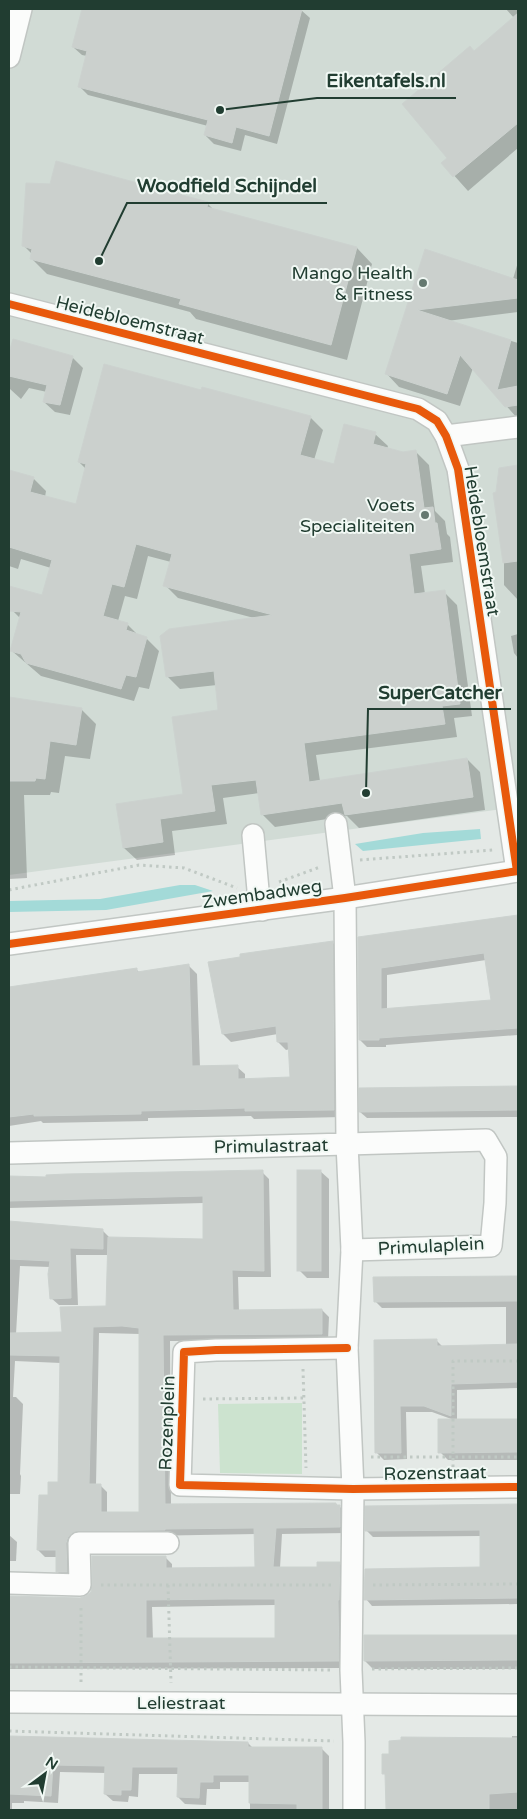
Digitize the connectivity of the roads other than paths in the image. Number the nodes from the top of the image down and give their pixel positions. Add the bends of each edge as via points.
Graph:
1 (21, 9) edge
2 (9, 57) edge
3 (9, 304) edge
4 (518, 427) edge
5 (446, 436) junction
6 (336, 824) dead end
7 (253, 835) dead end
8 (518, 871) edge
9 (345, 898) junction
10 (262, 910) junction
11 (9, 944) edge
12 (347, 1144) junction
13 (9, 1153) edge
14 (352, 1250) junction
15 (347, 1348) junction
16 (518, 1487) edge
17 (353, 1489) junction
18 (168, 1543) dead end
19 (9, 1583) edge
20 (9, 1702) edge
21 (353, 1704) junction
22 (518, 1704) edge
23 (354, 1810) edge

1 - 2 street
3 - 5 street, Heidebloemstraat via 418,409 437,421
4 - 5 street
5 - 8 street, Heidebloemstraat via 458,469
6 - 9 street, Zwembadweg
7 - 10 street, Zwembadweg
8 - 9 street, Zwembadweg
9 - 10 street, Zwembadweg
9 - 12 street, Primulastraat
10 - 11 street, Zwembadweg
12 - 13 street, Primulastraat
12 - 14 street, Primulaplein
12 - 14 street, Primulaplein via 486,1140 496,1157 492,1246
14 - 15 street
15 - 17 street
15 - 17 street, Rozenplein via 184,1352 180,1485
16 - 17 street, Rozenstraat
17 - 21 street
18 - 19 street via 79,1543 80,1585
20 - 21 street, Leliestraat
21 - 22 street, Leliestraat
21 - 23 street

